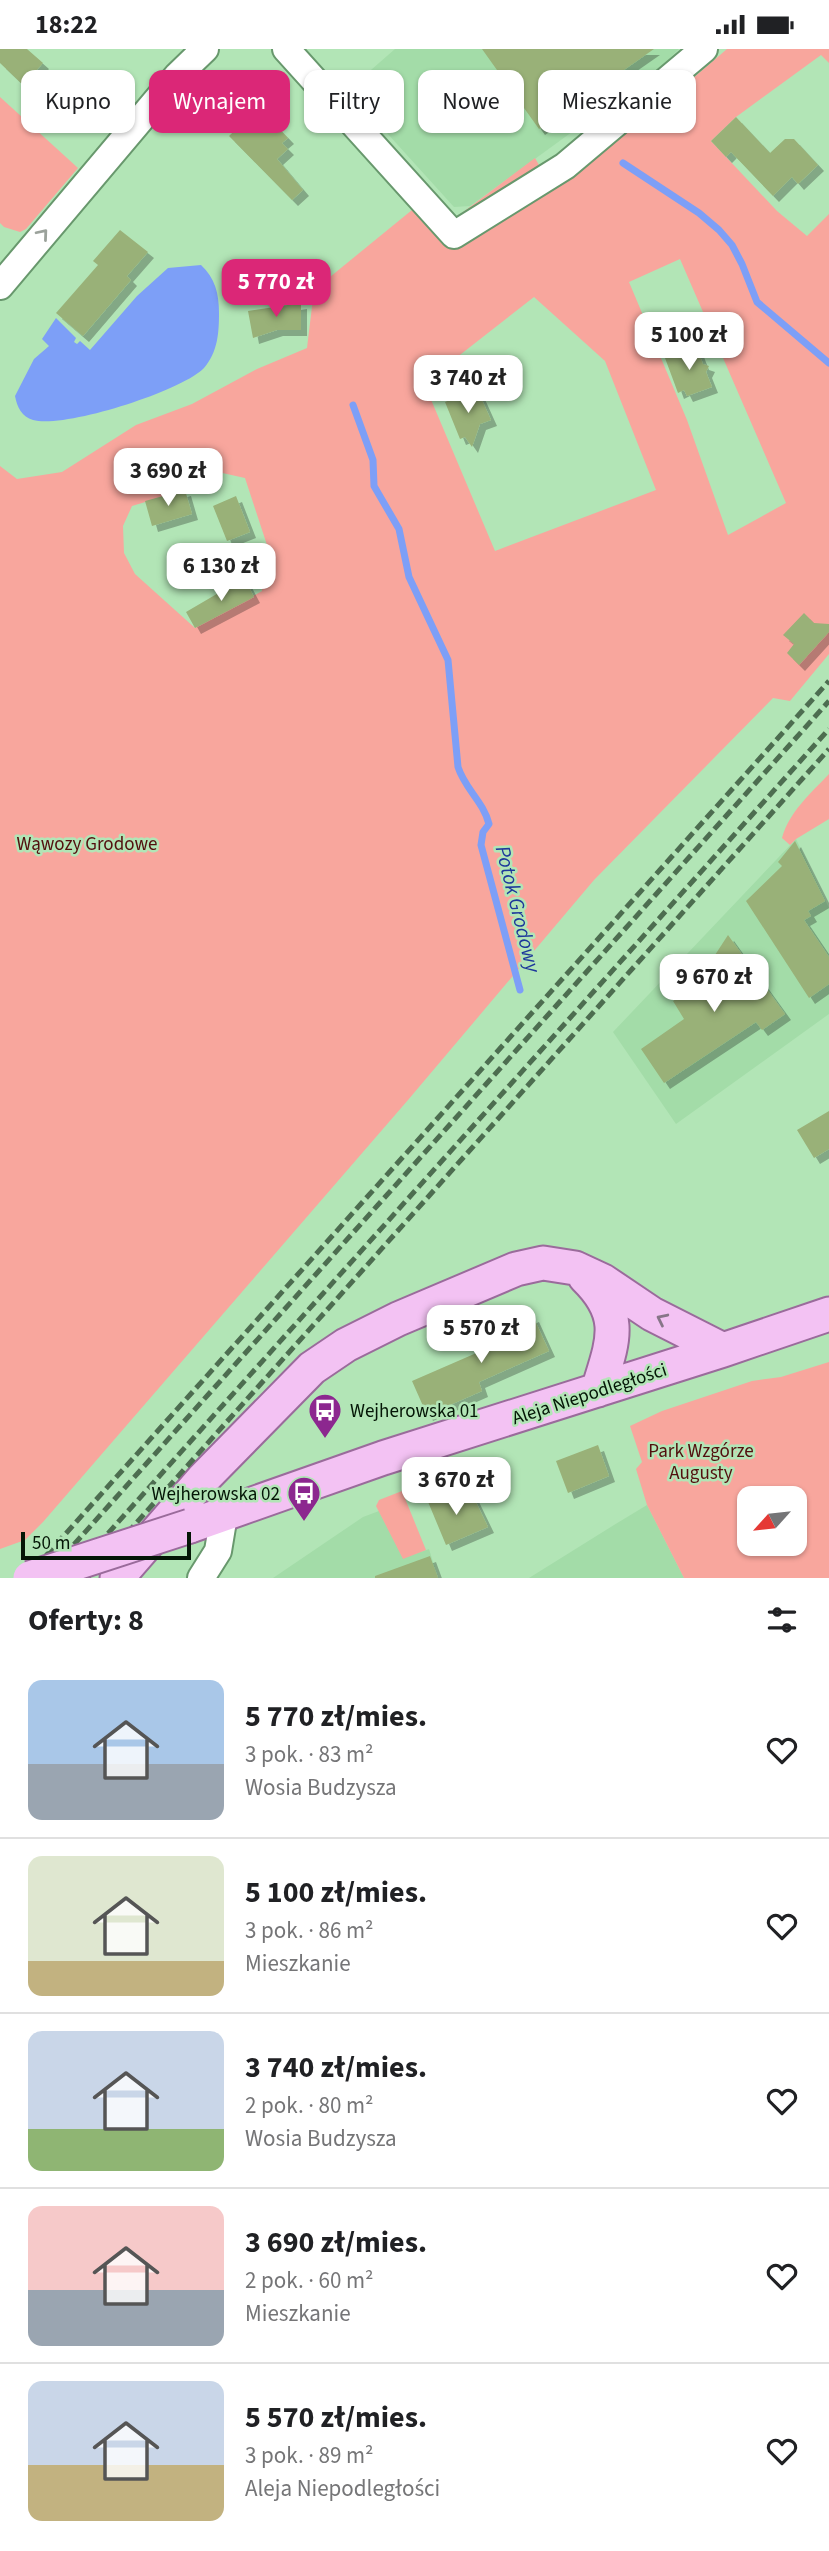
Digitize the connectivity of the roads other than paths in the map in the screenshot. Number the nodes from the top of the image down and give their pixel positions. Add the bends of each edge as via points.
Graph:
1 (205, 49) edge
2 (286, 49) edge
3 (703, 49) edge
4 (9, 257) edge
5 (0, 286) edge
6 (575, 1268) junction
7 (829, 1314) edge
8 (723, 1350) junction
9 (598, 1390) junction
10 (224, 1515) junction
11 (30, 1578) edge
12 (117, 1578) edge
13 (201, 1578) edge

4 -> 1 street
2 - 3 street via 454,235 565,166
4 - 5 street
8 -> 6 main road
6 - 9 main road via 601,1293 612,1324
6 - 12 main road via 544,1263 516,1269 398,1319 330,1355 203,1479
7 - 8 main road, Aleja Niepodległości
8 - 9 main road, Aleja Niepodległości
9 - 10 main road, Aleja Niepodległości via 366,1463
10 - 11 main road, Aleja Niepodległości, bridge
10 - 13 street via 218,1551

